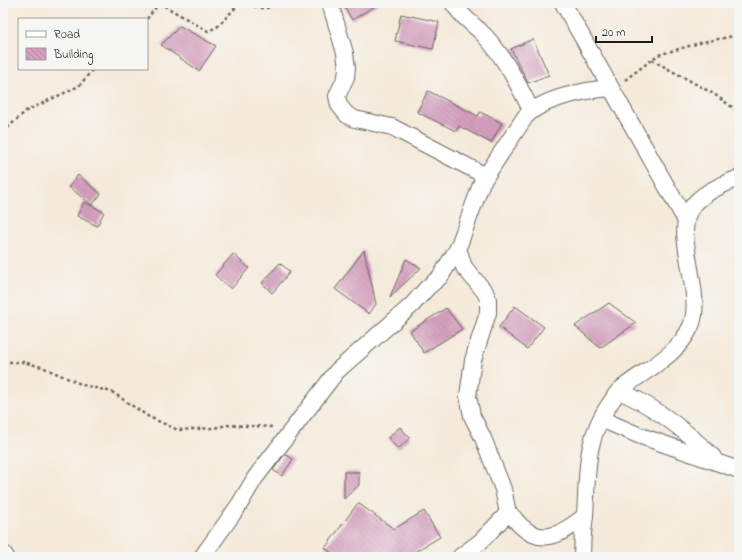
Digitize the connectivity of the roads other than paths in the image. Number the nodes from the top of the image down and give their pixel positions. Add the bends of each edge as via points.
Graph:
1 (330, 3) edge
2 (453, 3) edge
3 (563, 3) edge
4 (610, 88) junction
5 (531, 110) junction
6 (486, 176) junction
7 (739, 178) edge
8 (685, 220) junction
9 (458, 248) junction
10 (619, 391) junction
11 (601, 419) junction
12 (717, 461) junction
13 (739, 470) edge
14 (508, 513) junction
15 (584, 516) junction
16 (3, 553) edge
17 (6, 557) edge
18 (202, 557) edge
19 (460, 557) edge
20 (582, 557) edge

1 - 6 street via 345,53 346,77 337,96 339,105 347,115 392,128
2 - 5 street via 486,37 511,70
3 - 4 street
4 - 5 street via 571,95
4 - 8 street
5 - 6 street
6 - 9 street
7 - 8 street via 706,193 695,203
8 - 10 street via 685,240 694,294 694,317 691,326 685,338 670,353
9 - 14 street via 464,267 488,299 488,313 473,360 468,396 472,416 503,489
9 - 18 street via 440,277 336,371 255,478
10 - 11 street
10 - 12 street via 675,423
11 - 12 street via 658,442
11 - 15 street via 587,461
12 - 13 street
14 - 15 street via 530,533 543,536 562,533
14 - 19 street via 480,542
15 - 20 street
16 - 17 street

